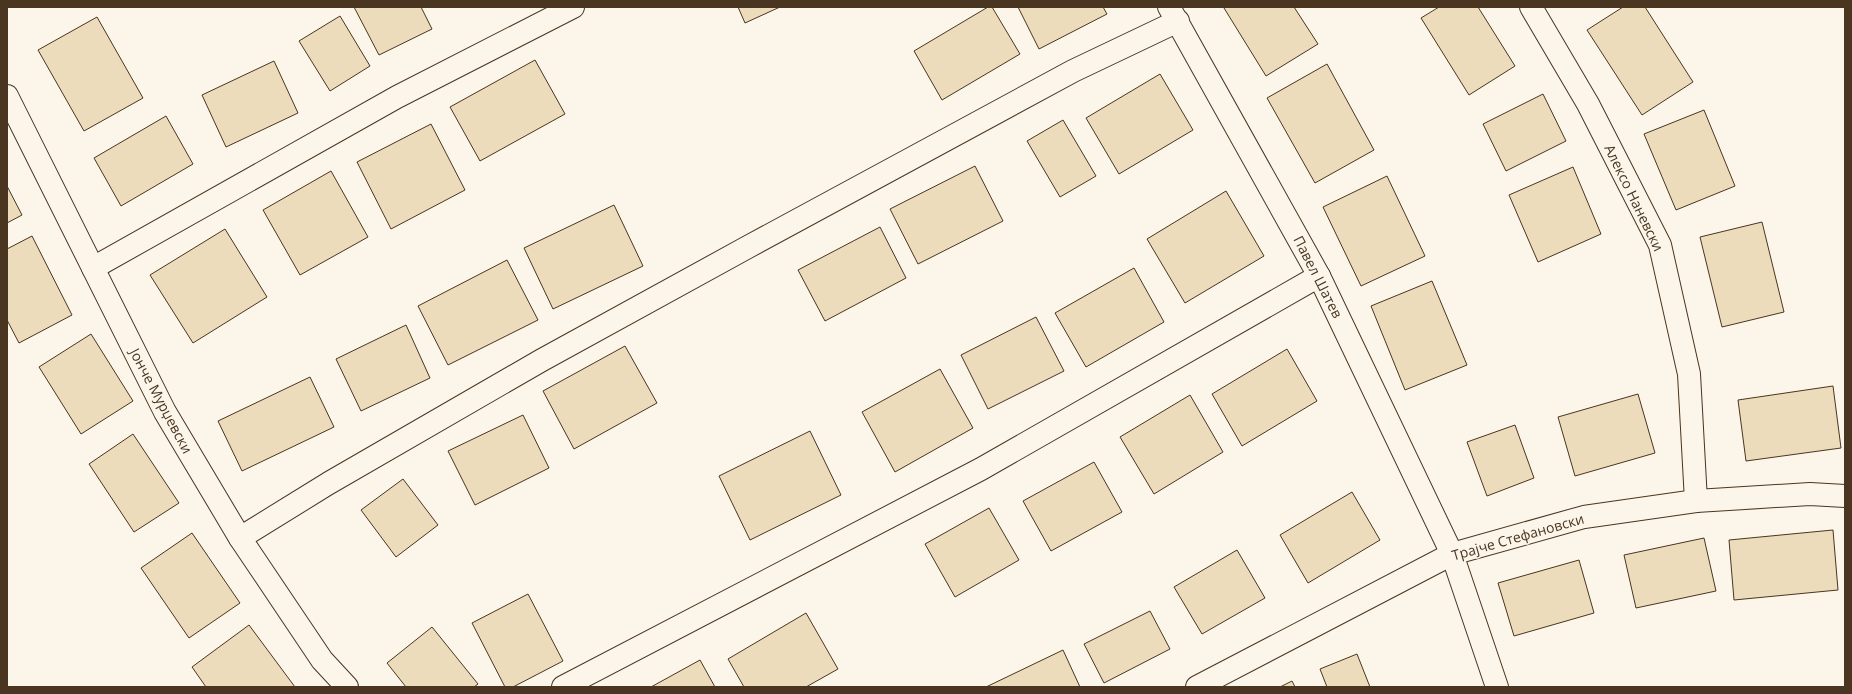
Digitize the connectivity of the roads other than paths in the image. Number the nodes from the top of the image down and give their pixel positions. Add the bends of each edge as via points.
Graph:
1 (573, 7) edge
2 (1531, 7) edge
3 (1173, 14) edge
4 (7, 96) edge
5 (93, 268) junction
6 (1319, 276) junction
7 (1845, 496) edge
8 (1696, 501) junction
9 (240, 538) junction
10 (1452, 554) junction
11 (347, 687) edge
12 (563, 687) edge
13 (1197, 687) edge
14 (1497, 687) edge

1 - 5 street via 397,97
2 - 8 street, Алексо Наневски via 1588,104 1660,245 1689,374
3 - 6 street, Павел Шатев
3 - 9 street via 1074,71 542,360 329,483
4 - 5 street, Јонче Мурџевски
5 - 9 street, Јонче Мурџевски via 165,412
6 - 10 street, Павел Шатев
6 - 12 street via 981,469
7 - 8 street, Трајче Стефановски via 1810,494
8 - 10 street, Трајче Стефановски via 1584,517
9 - 11 street, Јонче Мурџевски via 322,660
10 - 13 street, Трајче Стефановски
10 - 14 street, Павел Шатев

